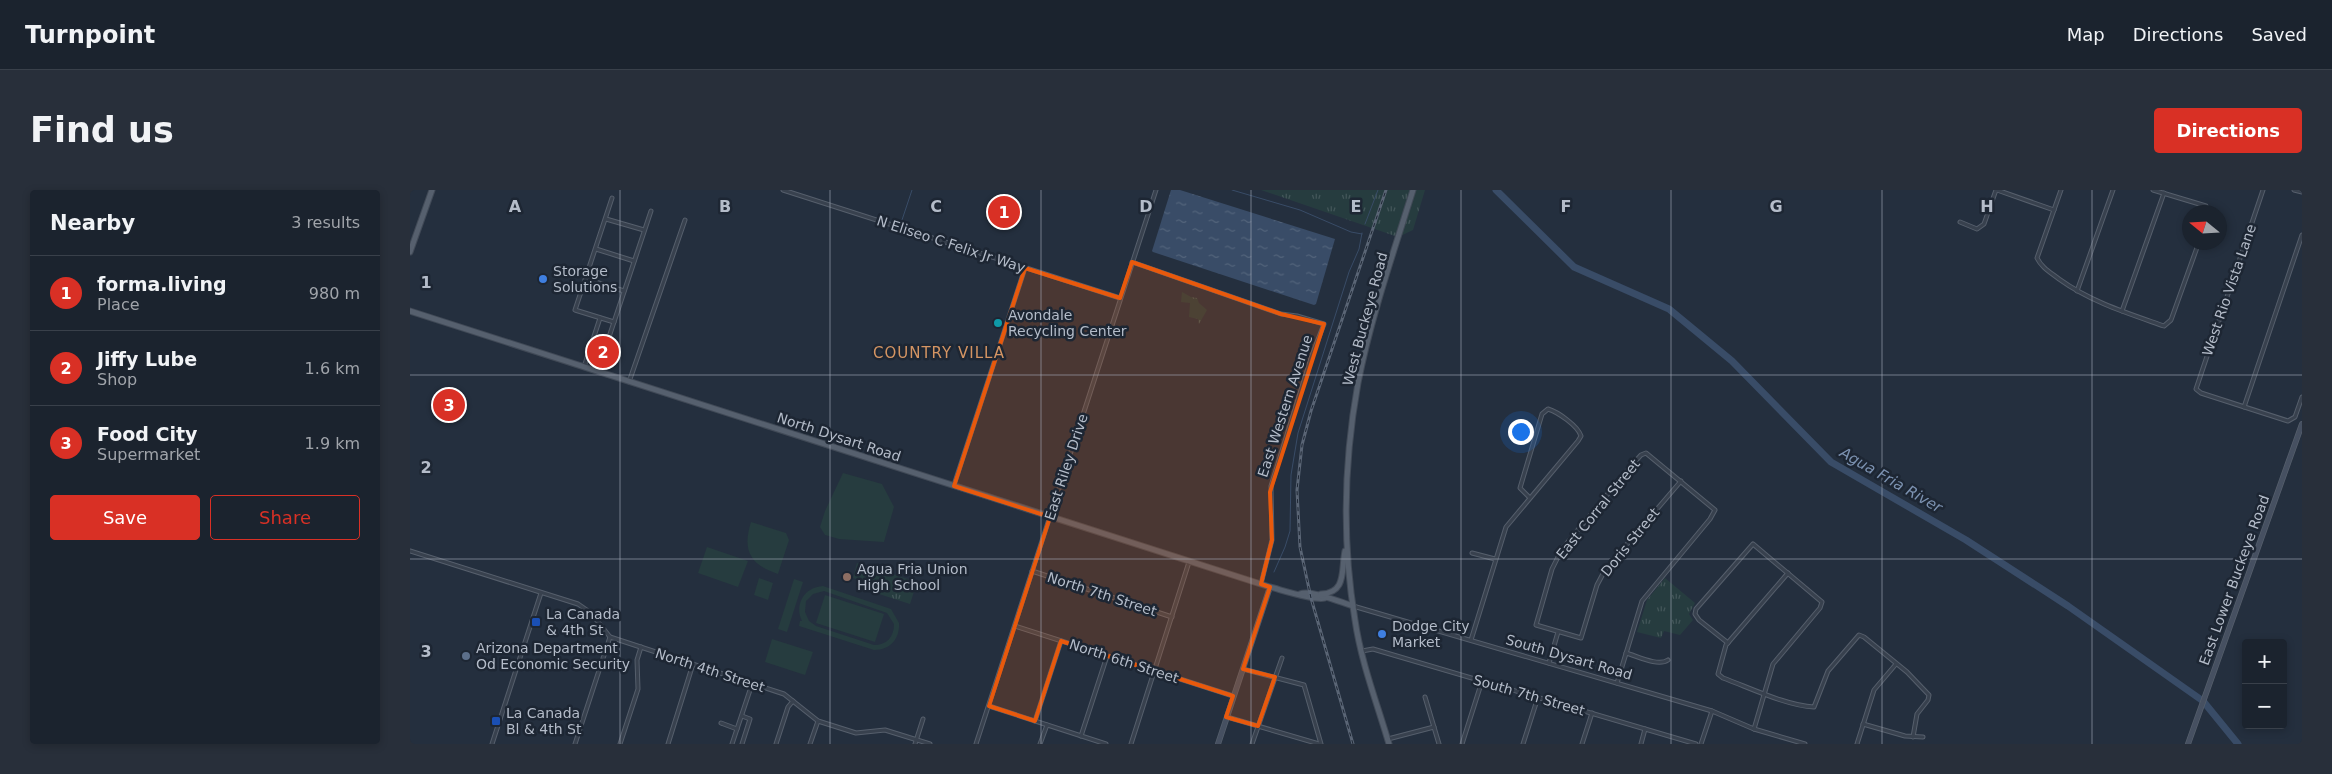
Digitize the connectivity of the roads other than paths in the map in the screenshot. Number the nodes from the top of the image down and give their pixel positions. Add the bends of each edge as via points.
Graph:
1 (432, 190) edge
2 (783, 190) edge
3 (1156, 190) edge
4 (1413, 190) edge
5 (1996, 190) edge
6 (2061, 190) edge
7 (2113, 190) edge
8 (2153, 190) edge
9 (2263, 190) edge
10 (2294, 190) edge
11 (2302, 192) edge
12 (2164, 193) junction
13 (612, 198) dead end
14 (2203, 205) edge
15 (2054, 210) junction
16 (651, 211) dead end
17 (606, 218) junction
18 (685, 220) dead end
19 (1960, 222) dead end
20 (644, 230) junction
21 (2302, 235) edge
22 (596, 248) junction
23 (2195, 250) edge
24 (410, 252) edge
25 (634, 261) junction
26 (1132, 262) junction
27 (1025, 268) junction
28 (586, 279) junction
29 (624, 291) junction
30 (2077, 291) junction
31 (1120, 298) junction
32 (410, 311) edge
33 (2122, 311) junction
34 (600, 318) junction
35 (614, 322) junction
36 (609, 337) dead end
37 (584, 367) junction
38 (629, 382) junction
39 (2302, 397) edge
40 (2244, 407) junction
41 (2302, 424) edge
42 (1681, 481) junction
43 (954, 486) junction
44 (1530, 498) junction
45 (1050, 517) junction
46 (1346, 546) junction
47 (410, 551) edge
48 (1472, 553) dead end
49 (1495, 560) junction
50 (1189, 562) junction
51 (1032, 571) junction
52 (1788, 573) junction
53 (1261, 584) junction
54 (1270, 587) junction
55 (541, 593) junction
56 (1323, 596) junction
57 (1353, 606) junction
58 (1172, 617) junction
59 (1014, 626) junction
60 (1558, 632) junction
61 (610, 637) junction
62 (1471, 640) junction
63 (1061, 641) junction
64 (1728, 643) junction
65 (641, 648) junction
66 (1362, 651) junction
67 (1626, 653) junction
68 (1107, 656) junction
69 (1282, 658) dead end
70 (1668, 660) dead end
71 (1549, 663) junction
72 (693, 664) junction
73 (1896, 664) junction
74 (1242, 669) junction
75 (1154, 671) junction
76 (1275, 677) junction
77 (1482, 681) junction
78 (1617, 683) junction
79 (752, 684) junction
80 (1765, 693) junction
81 (1233, 696) junction
82 (1425, 697) dead end
83 (1538, 697) junction
84 (793, 701) junction
85 (988, 706) junction
86 (1712, 711) junction
87 (1592, 713) junction
88 (742, 716) junction
89 (1226, 717) junction
90 (923, 719) dead end
91 (818, 721) junction
92 (1035, 721) junction
93 (721, 723) dead end
94 (1864, 724) junction
95 (1046, 725) junction
96 (1258, 726) junction
97 (1434, 727) junction
98 (737, 729) junction
99 (1646, 729) junction
100 (1754, 729) junction
101 (1081, 736) junction
102 (1913, 737) junction
103 (1923, 737) dead end
104 (916, 740) junction
105 (1388, 741) edge
106 (1096, 742) edge
107 (492, 744) edge
108 (575, 744) edge
109 (620, 744) edge
110 (668, 744) edge
111 (732, 744) edge
112 (742, 744) edge
113 (776, 744) edge
114 (810, 744) edge
115 (915, 744) edge
116 (930, 744) edge
117 (976, 744) edge
118 (1040, 744) edge
119 (1106, 744) edge
120 (1131, 744) edge
121 (1218, 744) edge
122 (1252, 744) edge
123 (1320, 744) edge
124 (1439, 744) edge
125 (1462, 744) edge
126 (1522, 744) edge
127 (1582, 744) edge
128 (1641, 744) edge
129 (1696, 744) edge
130 (1701, 744) edge
131 (1805, 744) edge
132 (1857, 744) edge
133 (2188, 744) edge

1 - 24 main road
2 - 27 street, N Eliseo C Felix Jr Way
3 - 26 street, East Riley Drive
4 - 46 main road, West Buckeye Road via 1358,382 1349,463
5 - 15 street
5 - 19 street via 1984,224 1977,229
6 - 15 street
7 - 30 street
8 - 12 street
9 - 40 street, West Rio Vista Lane via 2197,390
10 - 11 street
12 - 14 street
12 - 33 street
13 - 17 street
15 - 30 street via 2037,258 2041,266
16 - 20 street
17 - 20 street
17 - 22 street
18 - 38 street
20 - 25 street
21 - 40 street
22 - 25 street
22 - 28 street
23 - 33 street via 2171,320 2164,326
25 - 29 street
26 - 31 street, East Riley Drive
26 - 53 street, East Western Avenue via 1281,314 1324,324 1271,486 1271,546
27 - 31 street, N Eliseo C Felix Jr Way
27 - 43 street
28 - 29 street
28 - 34 street via 575,310
29 - 35 street
30 - 33 street
31 - 45 street, East Riley Drive
32 - 37 main road, North Dysart Road
34 - 35 street
34 - 37 street
35 - 36 street
37 - 38 main road, North Dysart Road
38 - 43 main road, North Dysart Road
39 - 40 street via 2292,421
41 - 133 main road, East Lower Buckeye Road
42 - 60 street, Doris Street via 1605,570 1597,585 1581,638
42 - 60 street, East Corral Street via 1646,453 1641,455 1562,549 1552,569 1536,625
42 - 67 street via 1715,510 1642,601
43 - 45 main road, North Dysart Road
44 - 44 street via 1581,436 1556,412 1548,409 1542,414 1520,488
44 - 49 street via 1506,526
45 - 50 main road, North Dysart Road
45 - 51 street, East Riley Drive
46 - 56 main road via 1341,584
46 - 57 main road, West Buckeye Road
47 - 55 street
48 - 49 street
49 - 62 street
50 - 53 main road, North Dysart Road
50 - 58 street
51 - 58 street, North 7th Street
51 - 59 street, East Riley Drive
52 - 64 street
52 - 64 street via 1753,544 1696,609 1694,614
52 - 80 street via 1822,602 1773,664
53 - 54 main road, South Dysart Road
54 - 56 main road, South Dysart Road
54 - 74 main road
55 - 61 street via 586,608
55 - 107 street
56 - 57 main road, South Dysart Road
57 - 62 street, South Dysart Road
57 - 66 main road, West Buckeye Road
58 - 75 street
59 - 63 street, North 6th Street
59 - 85 street, East Riley Drive
60 - 71 street
61 - 65 street, North 4th Street
61 - 108 street
62 - 71 street, South Dysart Road
63 - 68 street, North 6th Street
63 - 92 street
64 - 80 street via 1718,674
65 - 72 street, North 4th Street
65 - 109 street via 637,660 638,688
66 - 77 street, South 7th Street via 1371,649
66 - 105 main road, West Buckeye Road
67 - 70 street via 1657,662
67 - 78 street
68 - 75 street, North 6th Street
68 - 101 street
69 - 76 street
71 - 78 street, South Dysart Road
72 - 79 street, North 4th Street
72 - 110 street
73 - 80 street via 1859,636 1828,671 1814,707
73 - 94 street via 1874,690
73 - 102 street via 1930,697 1917,714
74 - 76 street
74 - 81 main road
75 - 81 street, North 6th Street
75 - 120 street
76 - 96 street
76 - 123 street via 1304,685
77 - 83 street, South 7th Street
77 - 125 street
78 - 86 street, South Dysart Road
79 - 84 street, North 4th Street via 784,694
79 - 88 street
80 - 100 street
81 - 89 main road
82 - 97 street
83 - 87 street, South 7th Street
83 - 126 street
84 - 91 street, North 4th Street
84 - 113 street
85 - 92 street
85 - 117 street, East Riley Drive
86 - 100 street, South Dysart Road
86 - 130 street
87 - 99 street, South 7th Street
87 - 127 street
88 - 98 street
88 - 112 street via 750,719
89 - 96 street
89 - 121 main road
90 - 104 street
91 - 104 street, North 4th Street via 856,733 885,730
91 - 114 street
92 - 95 street
93 - 98 street
94 - 102 street
94 - 132 street
95 - 101 street
95 - 118 street
96 - 122 street
96 - 123 street
97 - 105 street
97 - 124 street
98 - 111 street
99 - 128 street
99 - 129 street, South 7th Street
100 - 131 street, South Dysart Road
101 - 106 street
102 - 103 street
104 - 115 street
104 - 116 street, North 4th Street
106 - 119 street

